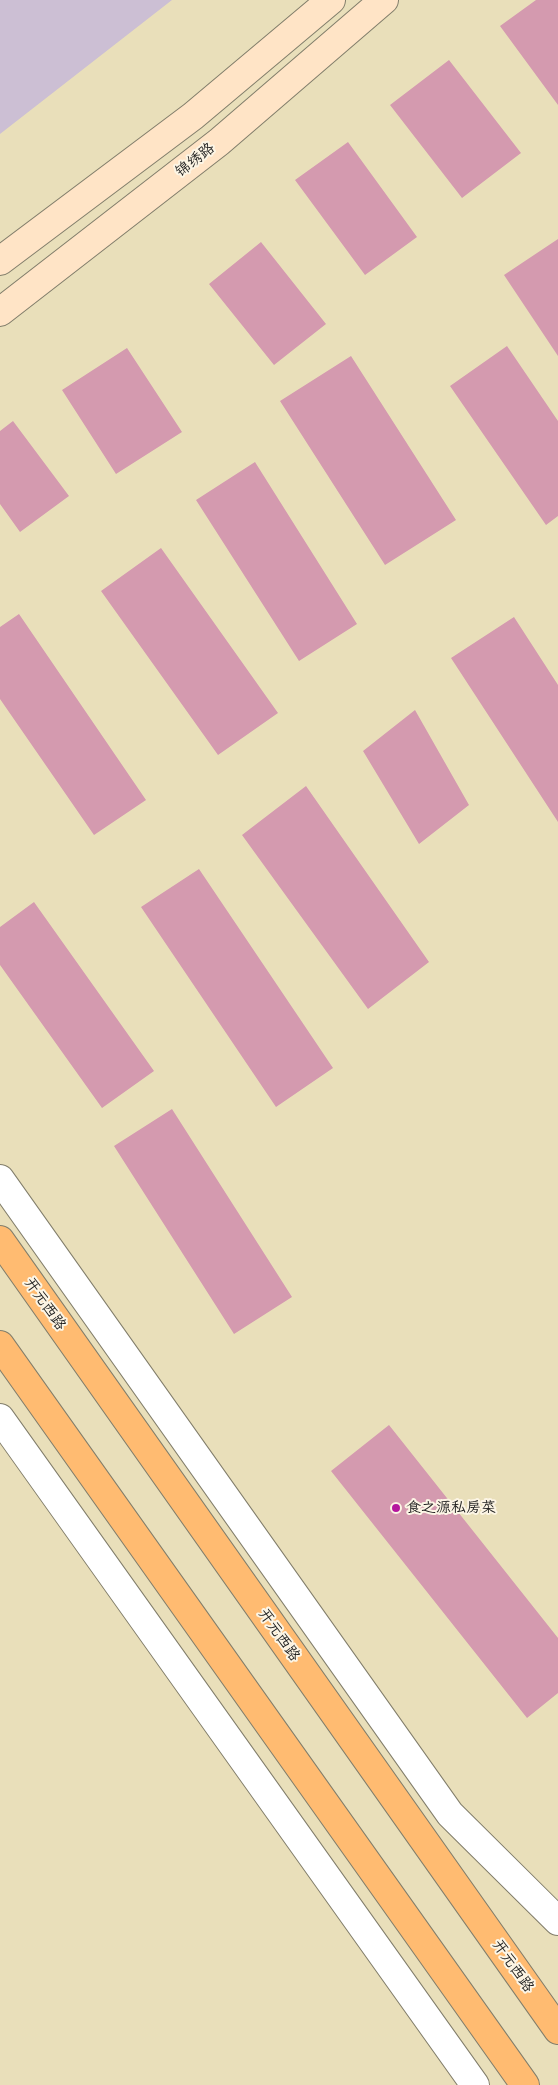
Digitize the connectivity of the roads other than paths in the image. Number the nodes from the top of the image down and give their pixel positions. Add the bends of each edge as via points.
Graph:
1 (330, 0) edge
2 (384, 0) edge
3 (0, 261) edge
4 (0, 312) edge
5 (0, 1179) edge
6 (0, 1240) edge
7 (0, 1345) edge
8 (0, 1418) edge
9 (558, 1921) edge
10 (558, 2030) edge
11 (475, 2085) edge
12 (525, 2085) edge

1 - 3 main road via 193,116
2 - 4 main road, 锦绣路 via 219,142
5 - 9 street via 450,1814
6 - 10 main road, 开元西路
7 - 12 main road
8 - 11 street

